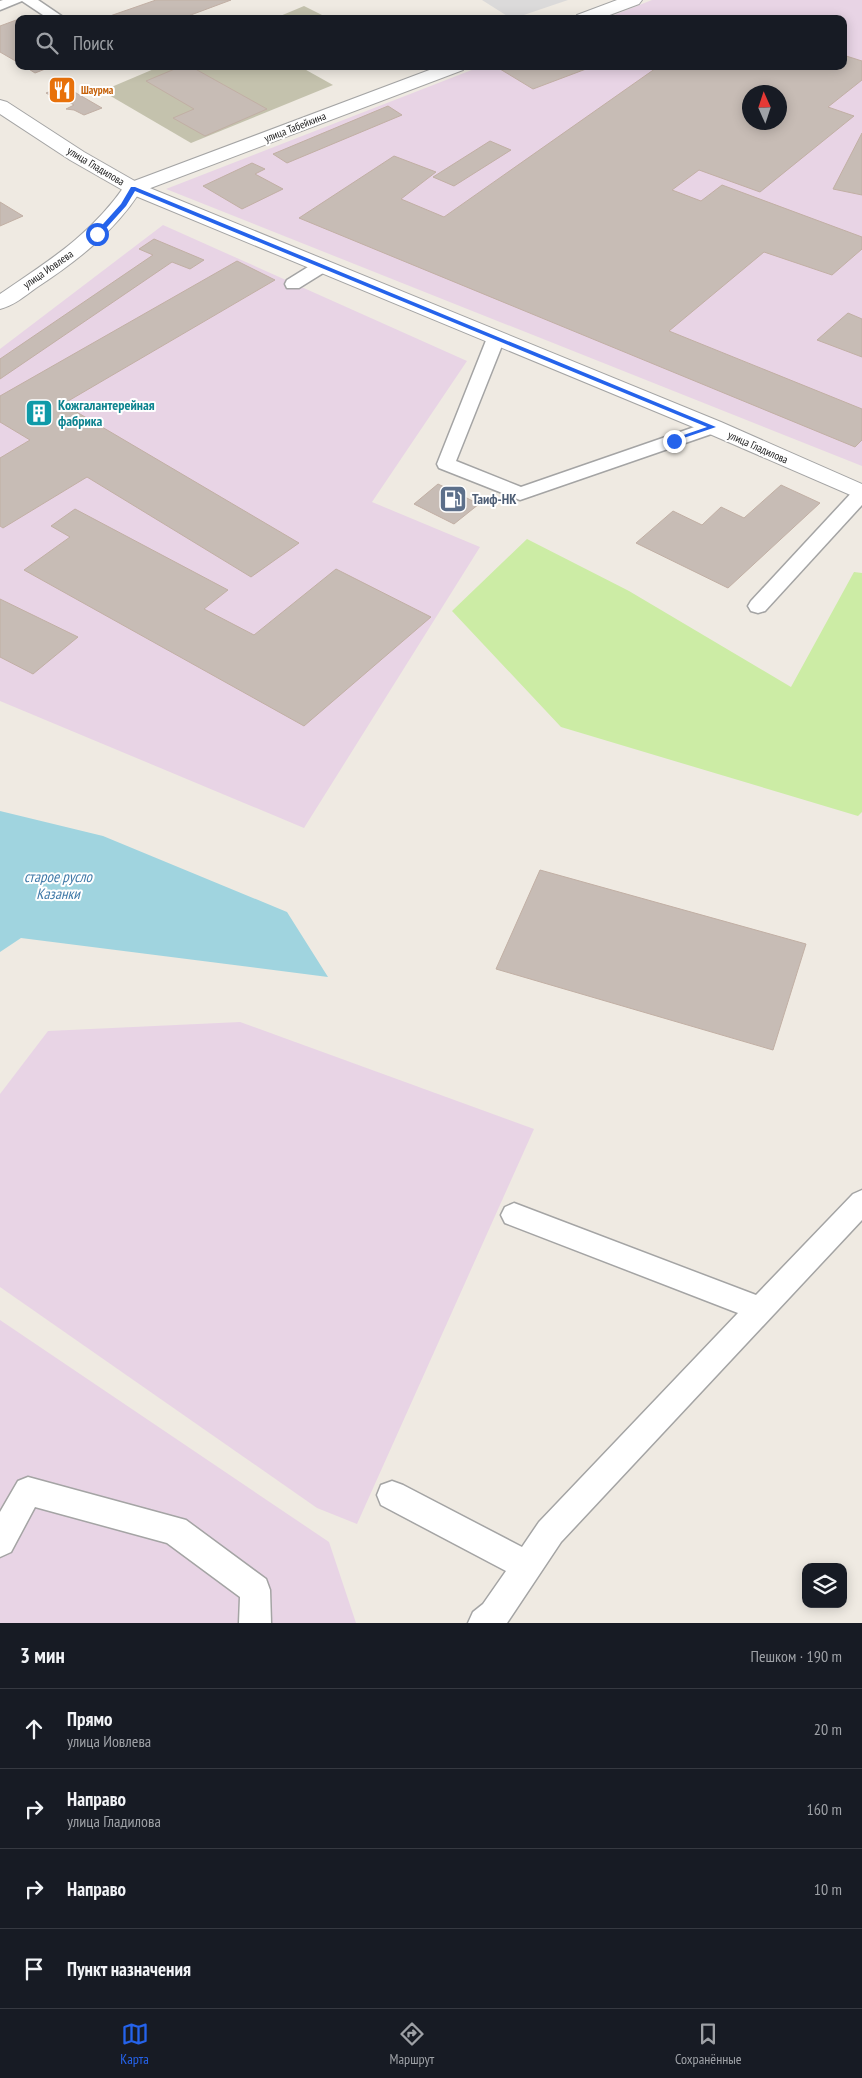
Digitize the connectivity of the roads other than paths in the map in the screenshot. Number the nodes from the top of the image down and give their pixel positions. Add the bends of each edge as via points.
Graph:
1 (18, 0) edge
2 (633, 0) edge
3 (0, 6) edge
4 (50, 15) edge
5 (594, 15) edge
6 (446, 70) edge
7 (0, 106) edge
8 (133, 188) junction
9 (322, 266) junction
10 (293, 284) dead end
11 (0, 303) edge
12 (496, 338) junction
13 (713, 427) junction
14 (862, 493) edge
15 (758, 606) dead end
16 (862, 1202) edge
17 (514, 1215) dead end
18 (760, 1310) junction
19 (392, 1495) dead end
20 (0, 1542) edge
21 (528, 1566) junction
22 (255, 1623) edge
23 (484, 1623) edge

1 - 3 lane
1 - 4 lane
2 - 5 street
6 - 8 street, улица Табейкина
7 - 8 street, улица Гладилова
8 - 9 street, улица Гладилова
8 - 11 street, улица Иовлева via 124,205 97,234
9 - 10 lane
9 - 12 street, улица Гладилова
12 - 13 street, улица Гладилова
12 - 13 lane via 446,464 520,494
13 - 14 street, улица Гладилова
14 - 15 lane
16 - 18 lane
17 - 18 lane
18 - 21 lane via 550,1532
19 - 21 lane
20 - 22 lane via 28,1491 175,1530 255,1590
21 - 23 lane via 494,1615

